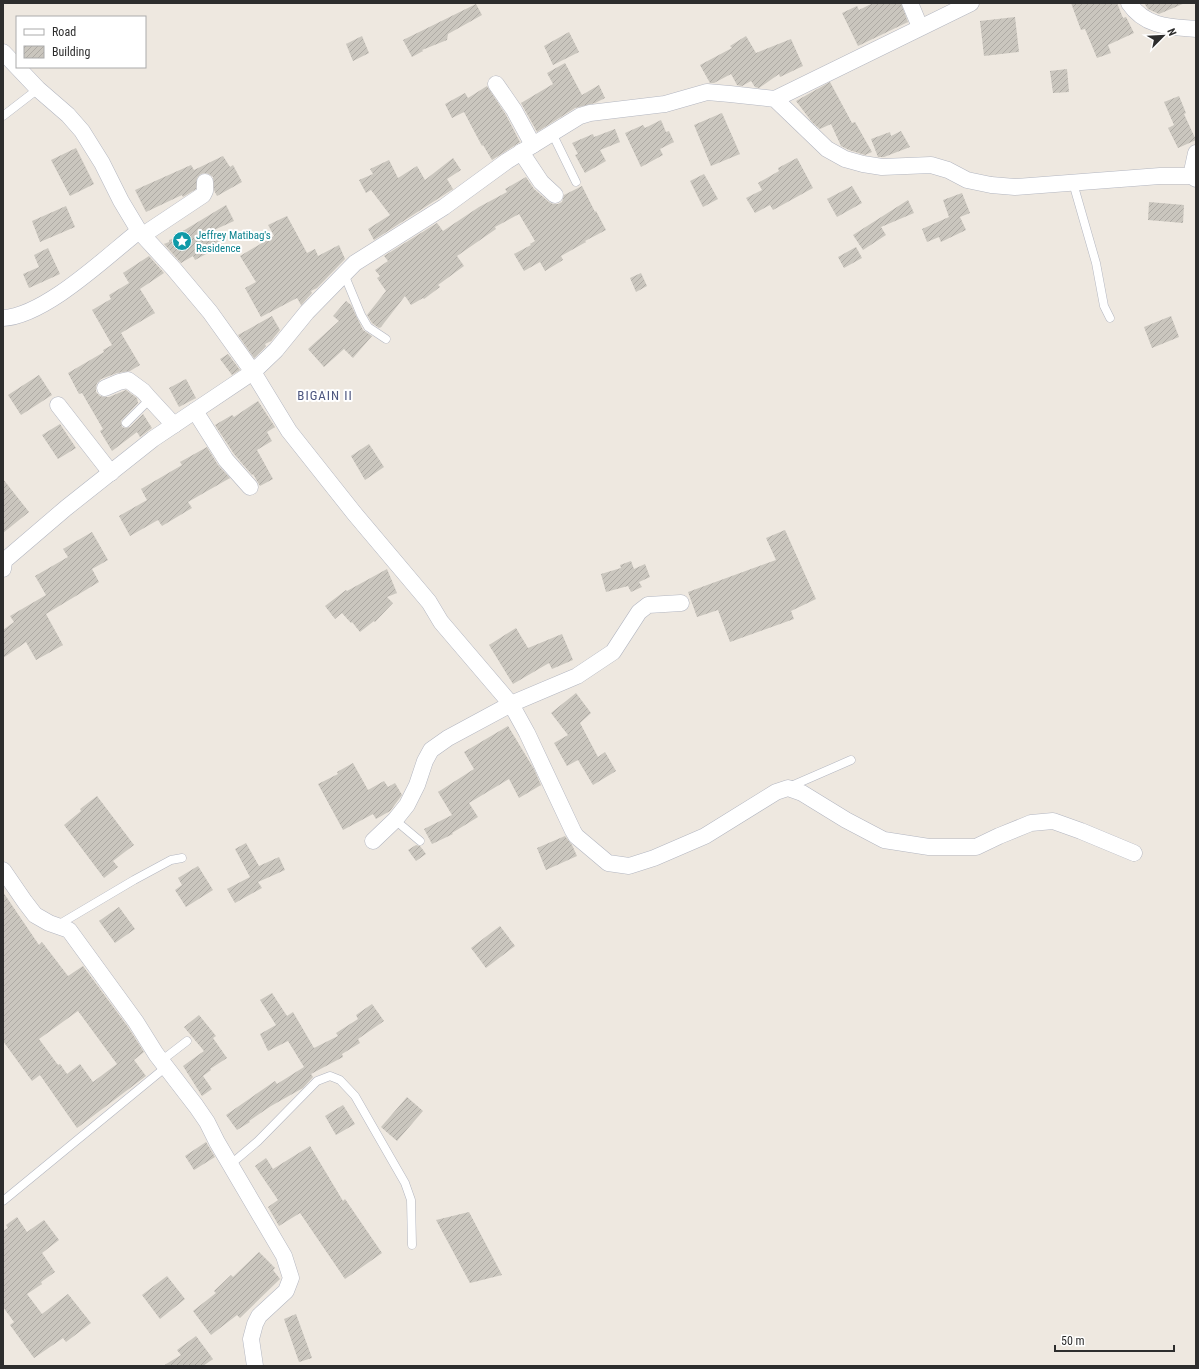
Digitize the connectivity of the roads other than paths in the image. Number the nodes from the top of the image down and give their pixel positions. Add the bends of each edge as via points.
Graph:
1 (910, 3) edge
2 (970, 3) edge
3 (1129, 3) edge
4 (920, 27) junction
5 (1196, 29) edge
6 (3, 52) edge
7 (16, 66) edge
8 (18, 68) edge
9 (496, 84) dead end
10 (38, 90) junction
11 (775, 100) junction
12 (3, 116) edge
13 (552, 133) junction
14 (527, 149) junction
15 (1196, 153) edge
16 (1194, 177) edge
17 (205, 182) dead end
18 (576, 182) dead end
19 (1073, 183) junction
20 (555, 195) dead end
21 (141, 233) junction
22 (344, 274) junction
23 (3, 318) edge
24 (1110, 318) dead end
25 (386, 339) dead end
26 (253, 372) junction
27 (105, 388) dead end
28 (150, 399) junction
29 (58, 405) dead end
30 (195, 411) junction
31 (126, 423) dead end
32 (174, 425) junction
33 (111, 473) junction
34 (250, 487) dead end
35 (3, 564) edge
36 (681, 603) dead end
37 (511, 704) junction
38 (851, 760) dead end
39 (788, 788) junction
40 (395, 820) junction
41 (373, 841) dead end
42 (420, 841) dead end
43 (1134, 853) dead end
44 (182, 858) dead end
45 (3, 870) edge
46 (58, 925) junction
47 (187, 1041) dead end
48 (163, 1064) junction
49 (231, 1164) junction
50 (3, 1201) edge
51 (412, 1246) dead end
52 (255, 1366) edge

1 - 4 street
2 - 4 street
3 - 5 street via 1147,20 1164,26
4 - 11 street
6 - 7 street
8 - 10 street
9 - 14 street via 514,110
10 - 12 lane
10 - 21 street via 68,115 82,131
11 - 13 street via 707,92 665,104 590,113 580,116
11 - 19 street via 827,149 851,161 882,167 931,165 967,180 990,185 1015,187
13 - 14 street
13 - 18 lane
14 - 20 street via 541,182
14 - 22 street via 444,207 355,263
15 - 16 street
16 - 19 street via 1160,176
17 - 21 street via 203,195
19 - 24 lane via 1096,263 1104,306
21 - 23 street via 67,289 35,308 10,318
21 - 26 street via 210,312
22 - 25 lane via 368,328
22 - 26 street
26 - 30 street
26 - 37 street via 289,431 429,602 441,622
27 - 28 street via 128,380
28 - 31 lane
28 - 32 street
29 - 33 street
30 - 32 street
30 - 34 street via 226,460
32 - 33 street
33 - 35 street via 60,513
36 - 37 street via 648,605 639,612 613,652 577,676
37 - 39 street via 576,836 608,863 629,866 654,858 705,836 776,792
37 - 40 street via 431,750 407,806
38 - 39 lane
39 - 43 street via 802,793 884,840 929,847 976,847 1031,824 1054,822
40 - 41 street
40 - 42 lane
44 - 46 lane via 171,860
45 - 46 street via 35,915
46 - 48 street via 69,930 83,948
47 - 48 lane
48 - 49 street via 207,1122
48 - 50 lane
49 - 51 lane via 258,1141 317,1080 330,1076 340,1080 355,1096 405,1183 411,1200
49 - 52 street via 284,1256 291,1278 286,1291 255,1324 251,1339

